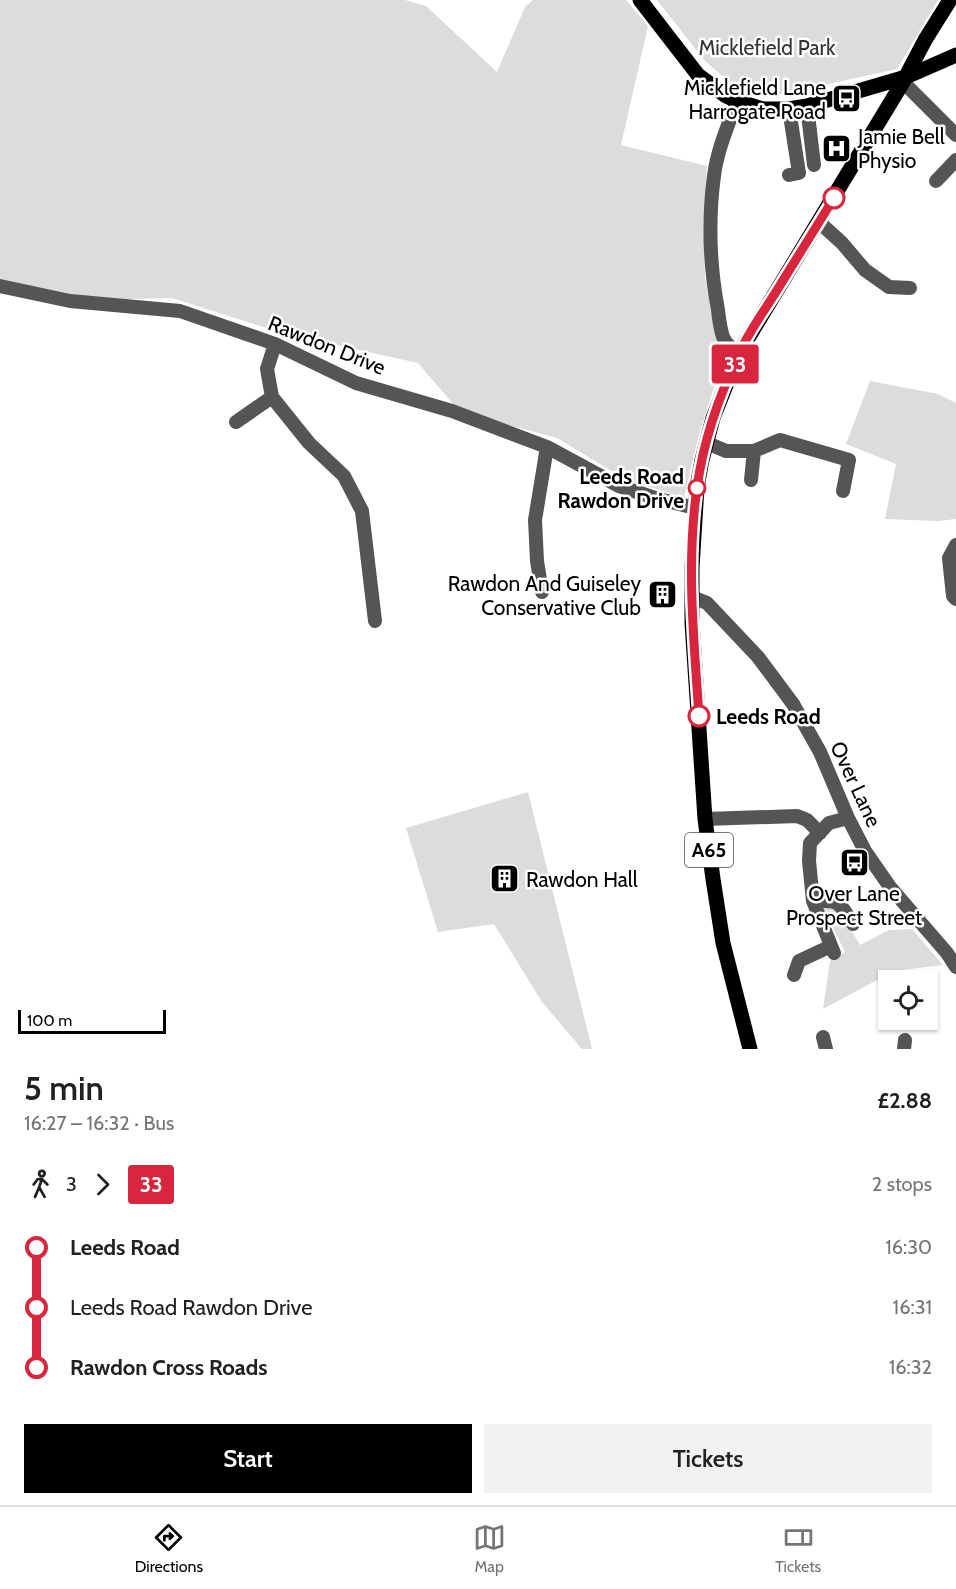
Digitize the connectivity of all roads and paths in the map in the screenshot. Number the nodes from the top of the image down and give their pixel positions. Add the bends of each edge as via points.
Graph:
1 (640, 0) edge
2 (950, 0) edge
3 (956, 55) edge
4 (905, 80) junction
5 (867, 89) junction
6 (737, 101) junction
7 (807, 106) junction
8 (789, 109) junction
9 (884, 114) junction
10 (956, 135) edge
11 (956, 160) edge
12 (814, 165) dead end
13 (789, 175) dead end
14 (936, 181) dead end
15 (819, 222) junction
16 (0, 286) edge
17 (910, 288) dead end
18 (275, 344) junction
19 (739, 353) junction
20 (272, 397) junction
21 (236, 422) dead end
22 (707, 443) junction
23 (547, 447) junction
24 (754, 451) junction
25 (751, 480) dead end
26 (843, 491) dead end
27 (694, 508) junction
28 (956, 545) edge
29 (542, 592) dead end
30 (692, 597) junction
31 (956, 599) edge
32 (375, 621) dead end
33 (848, 818) junction
34 (705, 819) junction
35 (820, 832) junction
36 (813, 901) junction
37 (853, 924) dead end
38 (956, 967) edge
39 (794, 975) dead end
40 (750, 1049) edge

1 - 6 main road via 698,75
2 - 4 main road, A65
3 - 4 main road
4 - 5 main road
4 - 9 main road, A65
4 - 10 street via 918,103
5 - 7 main road
5 - 9 main road via 879,99
6 - 8 main road via 763,109
6 - 19 street via 714,174 711,244 723,335
7 - 8 main road
7 - 12 street
8 - 13 street via 799,172
9 - 15 main road, A65
11 - 14 street
15 - 17 street via 865,270 889,287
15 - 19 main road, A65
16 - 18 street, Rawdon Drive via 70,301 180,311
18 - 20 street via 267,369
18 - 23 street, Rawdon Drive via 356,383 452,411
19 - 22 main road, A65
20 - 21 street
20 - 32 street via 344,476 362,511
22 - 24 street via 726,451
22 - 27 main road, A65
23 - 27 street, Rawdon Drive via 619,486
23 - 29 street via 535,520
24 - 25 street
24 - 26 street via 780,440 849,460
27 - 30 main road, A65
28 - 31 street via 949,558
30 - 33 street, Over Lane via 707,603 758,657 793,704 820,752
30 - 34 main road, A65
33 - 35 street via 829,823
33 - 38 street, Over Lane via 890,887
34 - 35 street via 797,816
34 - 40 main road, A65 via 723,942
35 - 36 street via 810,843
36 - 37 street via 838,903
36 - 39 street via 833,950 799,961

